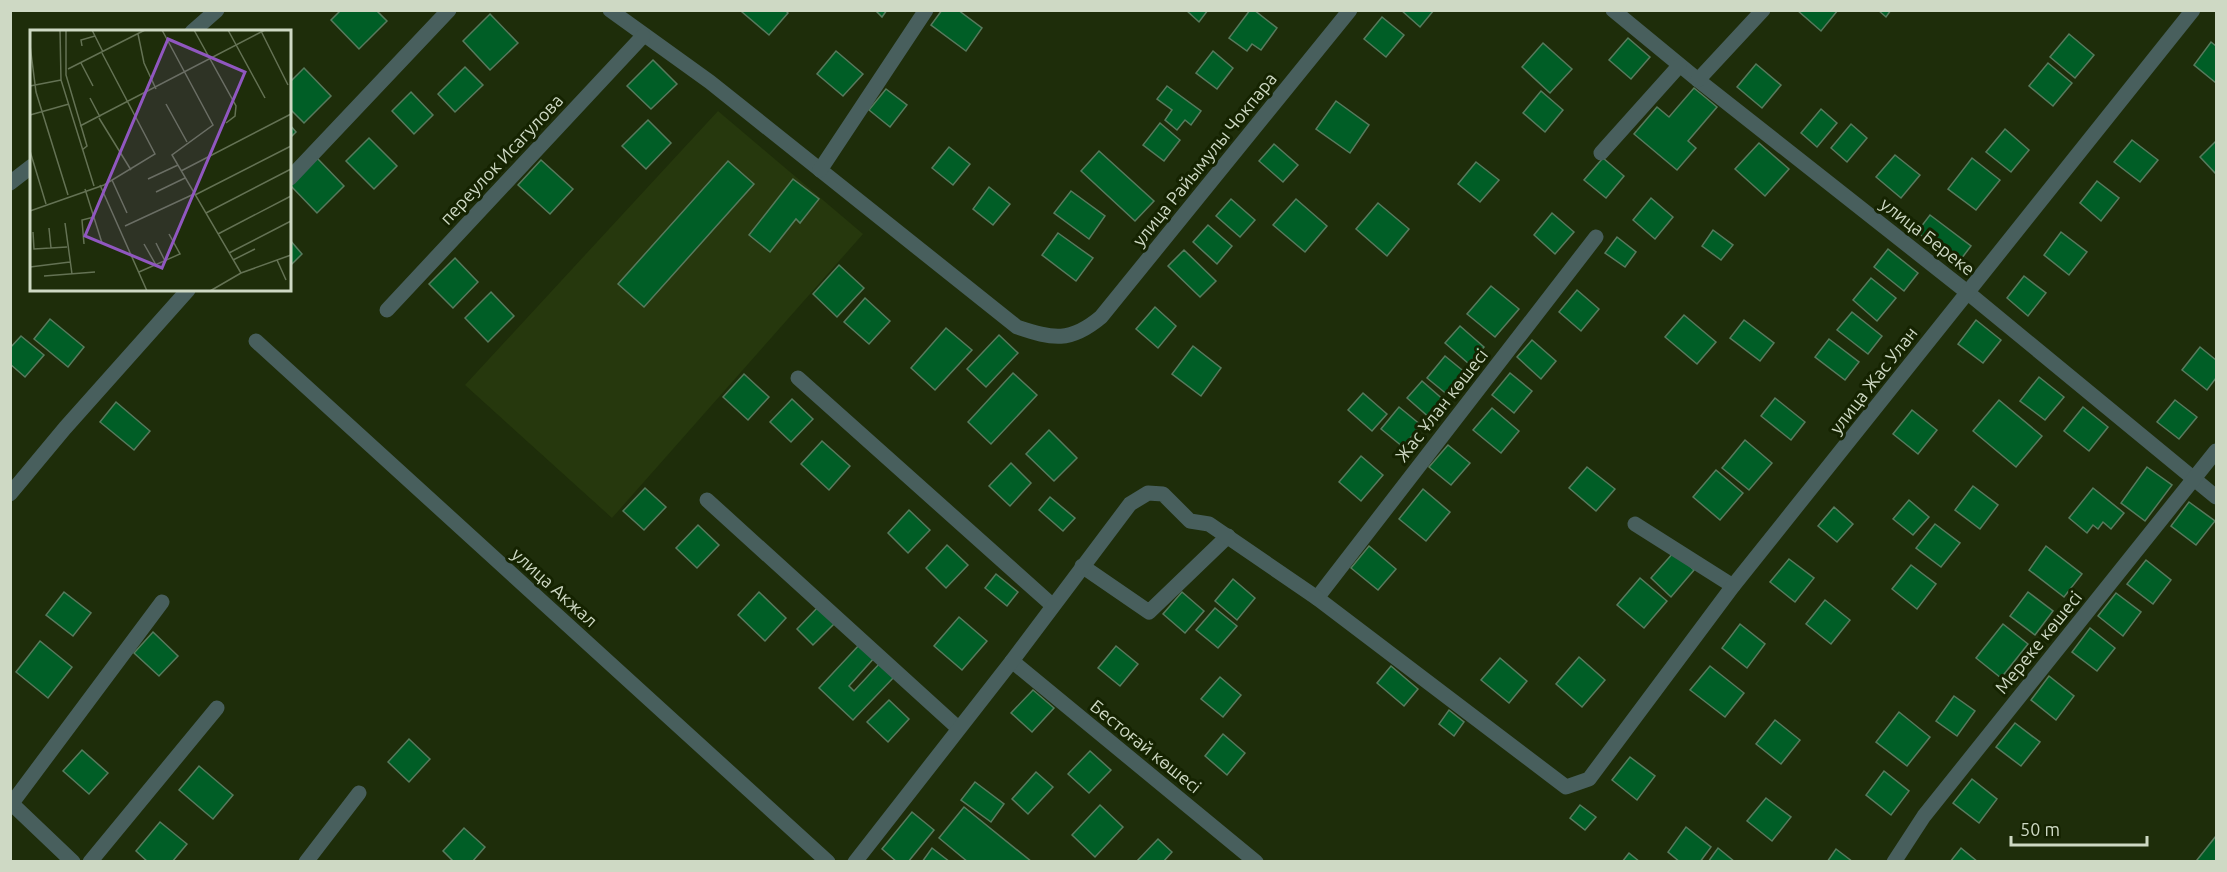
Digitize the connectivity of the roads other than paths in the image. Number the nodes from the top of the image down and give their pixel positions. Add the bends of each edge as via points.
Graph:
1 (449, 10) edge
2 (610, 10) edge
3 (926, 10) edge
4 (1350, 10) edge
5 (1613, 10) edge
6 (1763, 10) edge
7 (2193, 10) edge
8 (214, 12) edge
9 (194, 30) edge
10 (643, 36) junction
11 (1680, 66) junction
12 (1698, 80) junction
13 (1601, 153) dead end
14 (30, 168) edge
15 (820, 170) junction
16 (291, 177) edge
17 (10, 183) edge
18 (1596, 237) dead end
19 (187, 291) edge
20 (1967, 292) junction
21 (387, 309) dead end
22 (256, 341) dead end
23 (798, 378) dead end
24 (2217, 451) edge
25 (2194, 478) junction
26 (10, 494) edge
27 (2217, 497) edge
28 (707, 500) dead end
29 (1635, 524) dead end
30 (1228, 536) junction
31 (1082, 566) junction
32 (1734, 586) junction
33 (1317, 598) junction
34 (162, 602) dead end
35 (1052, 605) junction
36 (1012, 661) junction
37 (216, 708) dead end
38 (958, 728) junction
39 (359, 793) dead end
40 (11, 803) edge
41 (73, 861) edge
42 (90, 861) edge
43 (306, 861) edge
44 (828, 861) edge
45 (855, 861) edge
46 (1256, 861) edge
47 (1894, 861) edge

1 - 16 street
2 - 10 street
3 - 15 street
4 - 15 street, улица Райымулы Чокпара via 1101,317 1086,330 1063,337 1044,336 1017,327
5 - 11 street, улица Береке
6 - 12 street
7 - 20 street, улица Жас Улан
8 - 9 street
10 - 15 street via 710,82
10 - 21 street, переулок Исагулова
11 - 12 street, улица Береке
11 - 13 street
12 - 20 street, улица Береке
14 - 17 street
18 - 33 street, Жас Ұлан көшесі
19 - 26 street
20 - 25 street, улица Береке
20 - 32 street, улица Жас Улан
22 - 44 street, улица Акжал
23 - 35 street
24 - 25 street, Мереке көшесі
25 - 27 street, улица Береке
25 - 47 street, Мереке көшесі via 1924,816
28 - 38 street
29 - 32 street
30 - 31 street via 1149,612
30 - 31 street via 1209,524 1190,522 1163,494 1148,493 1130,504
30 - 33 street
31 - 35 street
32 - 33 street, улица Жас Улан via 1589,779 1566,787
34 - 40 street
35 - 36 street
36 - 38 street
36 - 46 street, Бестоғай көшесі
37 - 42 street
38 - 45 street
39 - 43 street
40 - 41 street

